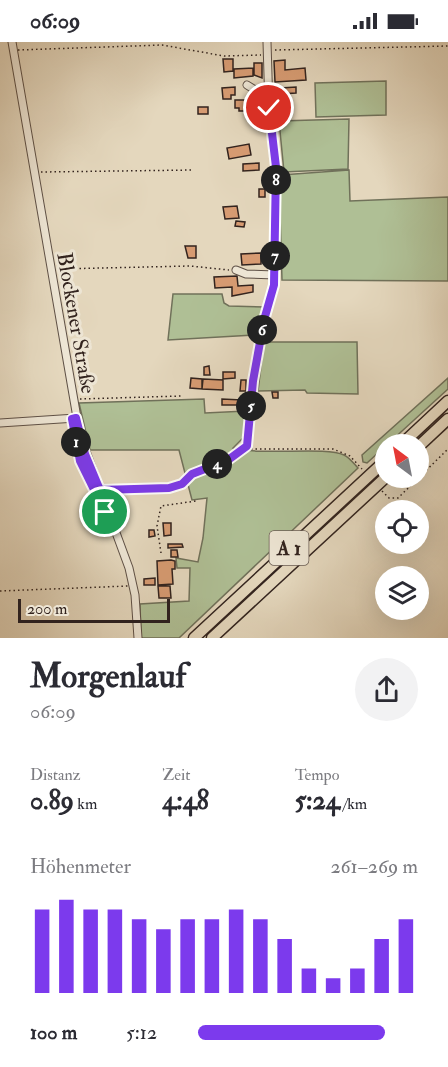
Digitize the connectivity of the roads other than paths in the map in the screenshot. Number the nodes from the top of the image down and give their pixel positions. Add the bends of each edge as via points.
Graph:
1 (12, 42) edge
2 (267, 42) edge
3 (247, 85) dead end
4 (269, 93) junction
5 (236, 270) road end
6 (275, 274) junction
7 (448, 401) edge
8 (76, 418) junction
9 (448, 419) edge
10 (0, 423) edge
11 (413, 434) edge
12 (429, 437) edge
13 (247, 446) road end
14 (375, 470) edge
15 (375, 487) edge
16 (138, 638) edge
17 (194, 638) edge
18 (212, 638) edge

1 - 8 street, Blockener Straße
2 - 4 street
3 - 4 street via 260,93
4 - 6 street via 276,167
5 - 6 street
6 - 13 street via 253,381
7 - 11 highway
8 - 10 street
8 - 16 street, Blockener Straße via 85,454 134,585
9 - 12 highway
14 - 17 highway, A 1
15 - 18 highway, A 1

